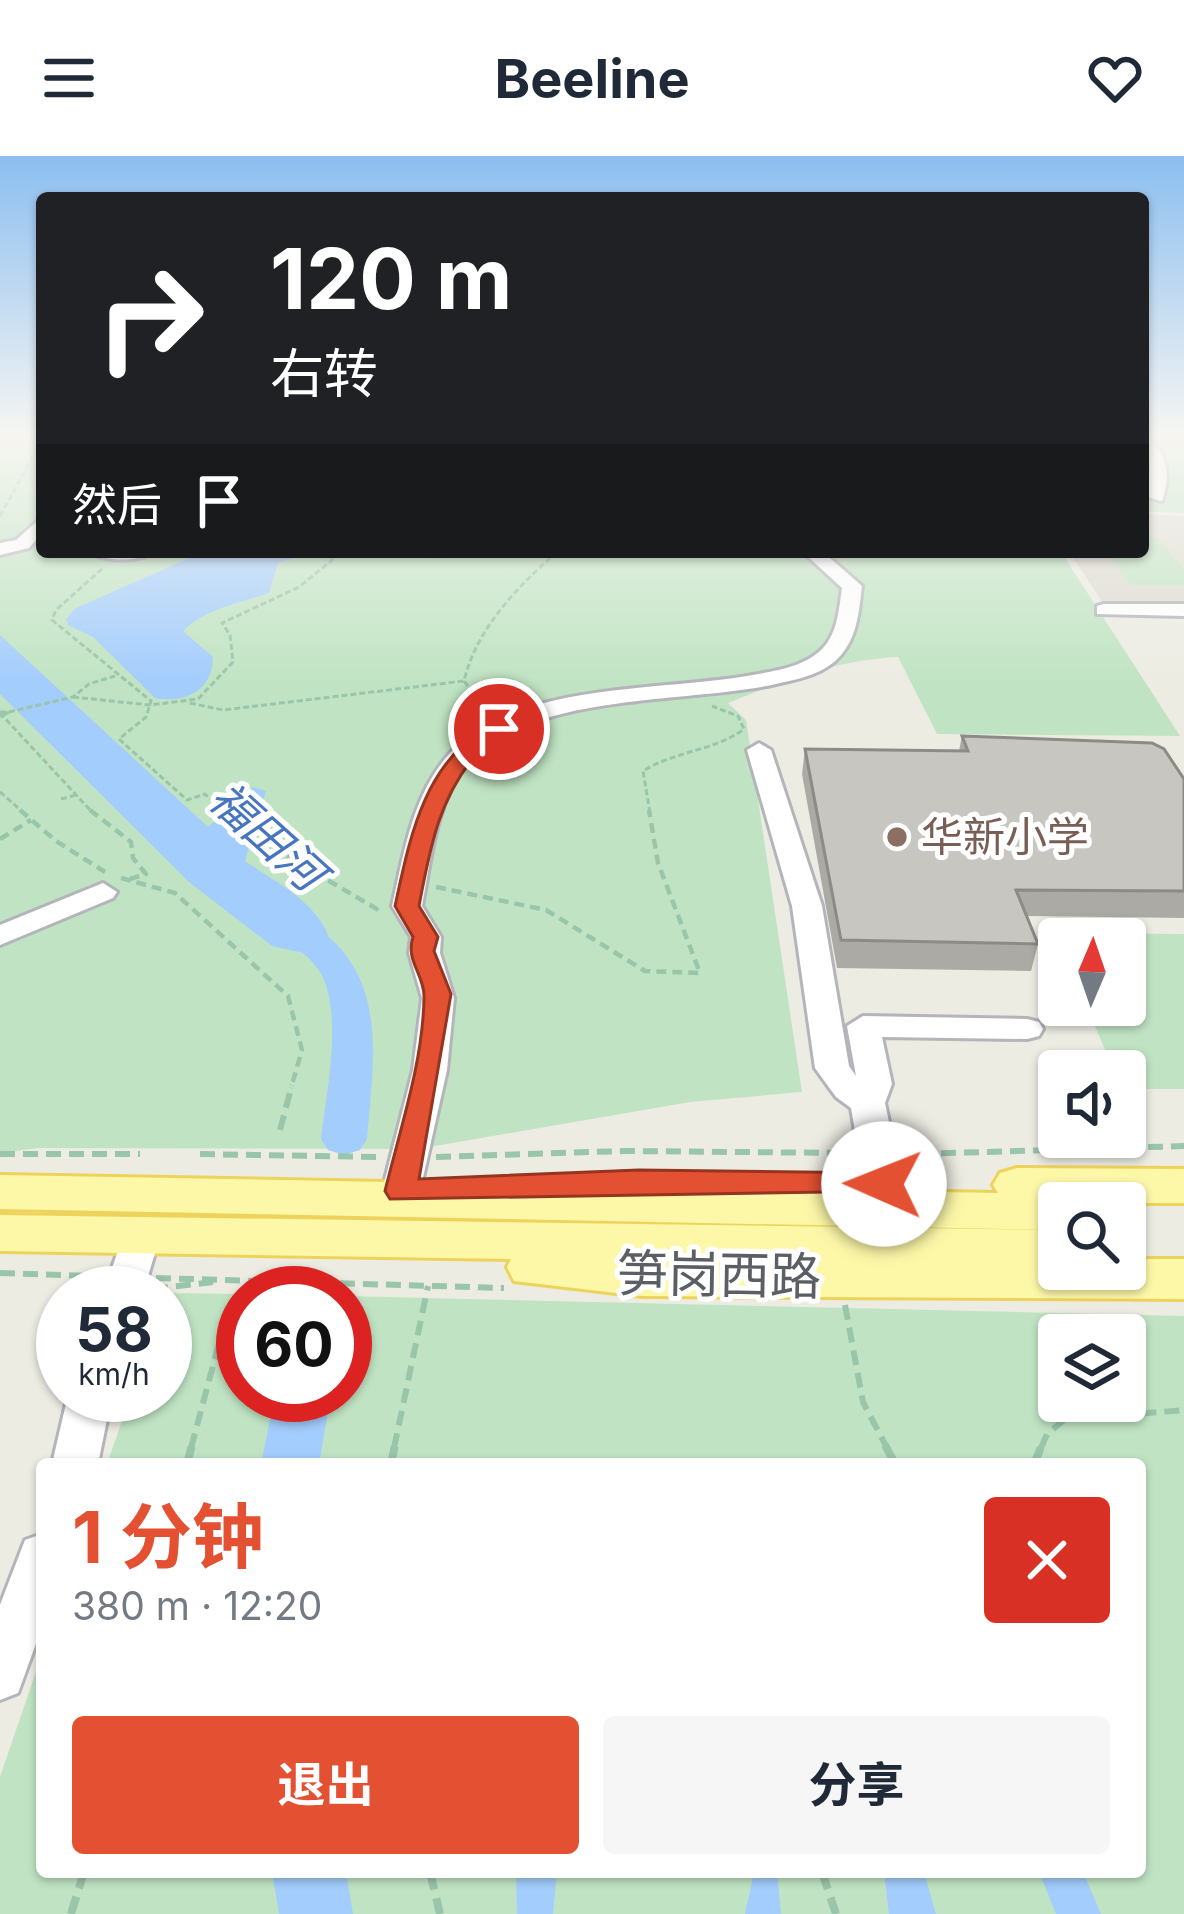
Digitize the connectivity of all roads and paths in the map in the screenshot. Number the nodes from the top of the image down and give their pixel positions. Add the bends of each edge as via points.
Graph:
1 (32, 545) edge
2 (0, 549) edge
3 (105, 558) edge
4 (334, 558) edge
5 (549, 558) edge
6 (819, 558) edge
7 (1103, 610) dead end
8 (1184, 610) edge
9 (115, 676) junction
10 (464, 681) junction
11 (682, 695) junction
12 (73, 697) junction
13 (151, 701) junction
14 (190, 703) junction
15 (0, 716) edge
16 (499, 729) junction
17 (759, 750) dead end
18 (0, 792) edge
19 (76, 795) junction
20 (61, 800) dead end
21 (32, 819) junction
22 (0, 839) edge
23 (146, 874) dead end
24 (412, 882) junction
25 (104, 892) dead end
26 (0, 936) edge
27 (421, 951) junction
28 (1028, 1029) dead end
29 (868, 1102) junction
30 (280, 1130) dead end
31 (1184, 1146) edge
32 (0, 1154) edge
33 (140, 1154) dead end
34 (200, 1154) dead end
35 (884, 1164) junction
36 (406, 1169) junction
37 (1184, 1186) edge
38 (0, 1192) edge
39 (1038, 1213) edge
40 (1146, 1213) edge
41 (78, 1214) junction
42 (1184, 1214) edge
43 (640, 1226) junction
44 (0, 1233) edge
45 (252, 1238) junction
46 (1038, 1248) edge
47 (1146, 1250) edge
48 (1184, 1251) edge
49 (122, 1266) edge
50 (156, 1266) edge
51 (156, 1266) edge
52 (156, 1266) edge
53 (0, 1274) edge
54 (36, 1274) edge
55 (1184, 1279) edge
56 (845, 1302) dead end
57 (216, 1355) edge
58 (1184, 1410) edge
59 (84, 1422) edge
60 (75, 1458) edge
61 (189, 1458) edge
62 (392, 1458) edge
63 (892, 1458) edge
64 (1037, 1458) edge
65 (36, 1573) edge
66 (0, 1675) edge
67 (82, 1878) edge
68 (431, 1878) edge
69 (824, 1878) edge
70 (71, 1914) edge
71 (440, 1914) edge
72 (836, 1914) edge

1 - 2 street
3 - 9 path via 52,620
4 - 14 path via 299,586 222,623 232,662
5 - 10 path via 466,660
6 - 11 street via 852,586 834,652 805,669
7 - 8 street
9 - 12 path
9 - 13 path
10 - 14 path via 224,710
10 - 16 path
11 - 16 street via 554,710
11 - 24 path via 738,716 744,729 734,739 662,756 644,771 658,863 700,973 645,971 547,910
12 - 13 path
12 - 15 path, bridge
13 - 14 path
13 - 27 path via 146,717 119,740 188,800 205,794 256,837 371,903
15 - 19 path
16 - 24 street via 476,741 443,782
17 - 29 street via 807,906 832,1067
18 - 21 path
19 - 20 path
19 - 23 path via 130,842
21 - 22 path
21 - 30 path via 111,875 175,893 288,996 302,1050
24 - 27 street via 407,906 425,937
25 - 26 street
27 - 36 street via 437,1010
28 - 29 street via 863,1026 875,1084
29 - 35 street
31 - 35 path
32 - 33 path
34 - 36 path
35 - 36 main road, 笋岗西路 via 639,1181
35 - 36 path via 624,1151
35 - 37 main road, 笋岗西路
36 - 45 main road, 笋岗西路
38 - 41 main road, 笋岗西路
39 - 43 main road
40 - 42 main road
41 - 44 main road, 笋岗西路
41 - 45 main road, 笋岗西路
41 - 49 main road, 笋岗西路
43 - 45 main road, 笋岗西路
43 - 46 main road
45 - 50 main road, 笋岗西路
45 - 51 path
45 - 52 path
45 - 55 main road, 笋岗西路 via 641,1277
45 - 62 path via 428,1286
47 - 48 main road
53 - 54 path
56 - 63 path via 863,1402
57 - 61 path
58 - 64 path via 1064,1420
59 - 60 street
65 - 66 street
67 - 70 path
68 - 71 path
69 - 72 path

